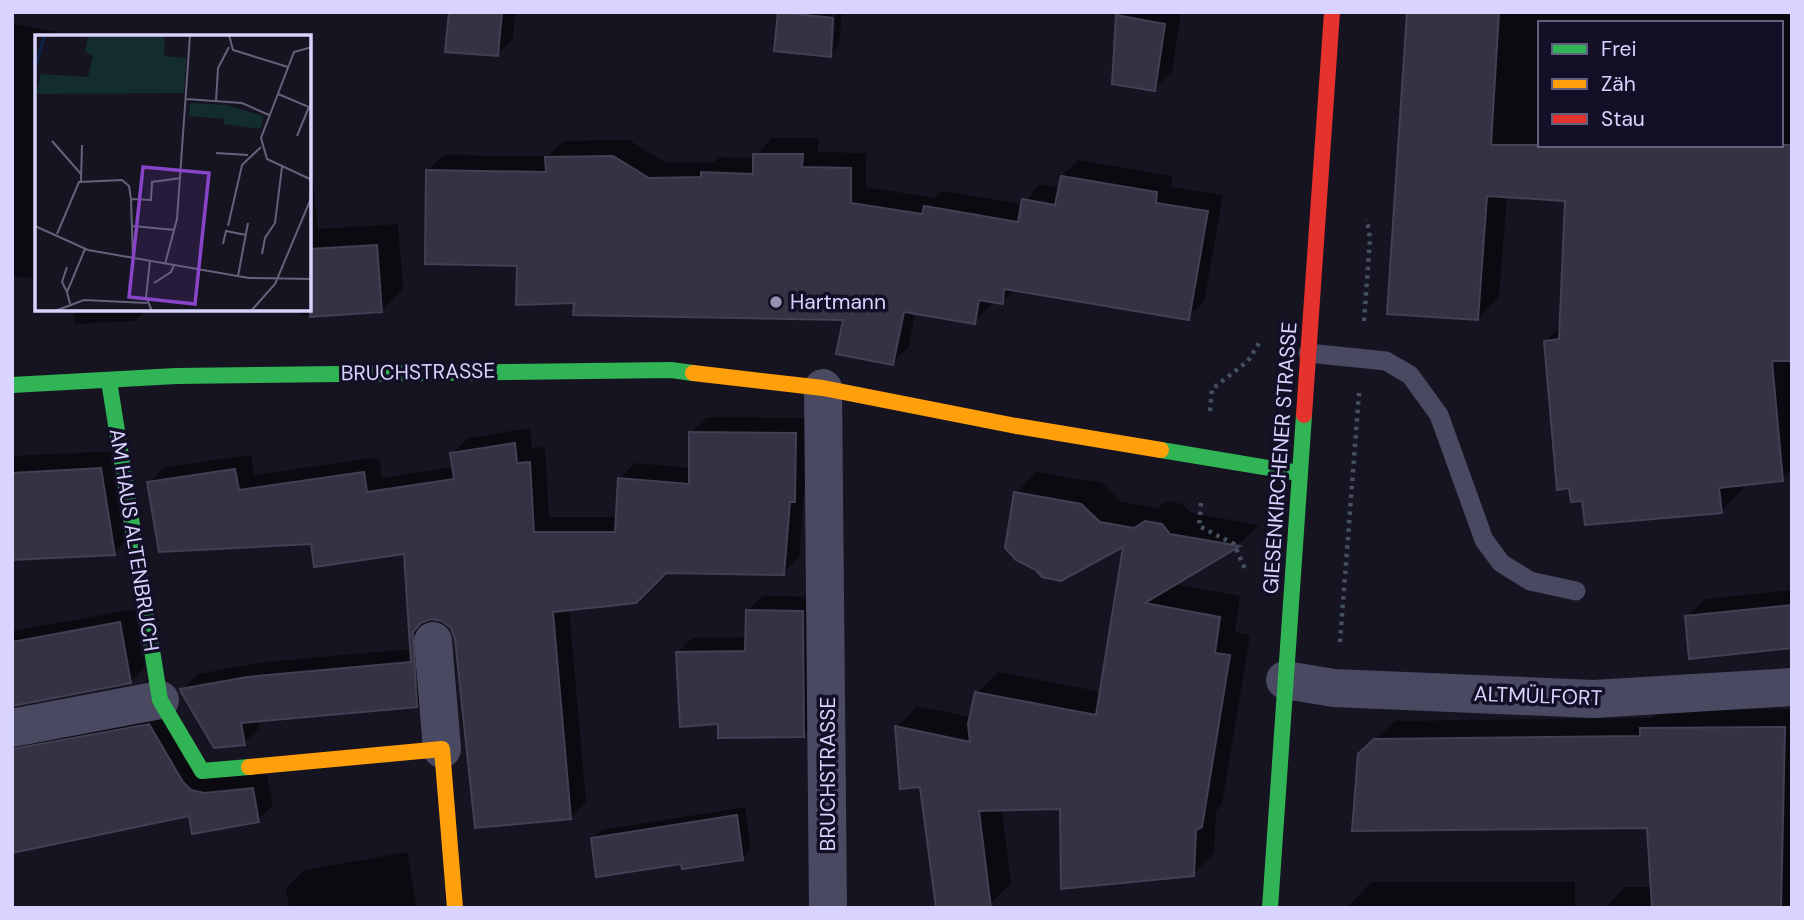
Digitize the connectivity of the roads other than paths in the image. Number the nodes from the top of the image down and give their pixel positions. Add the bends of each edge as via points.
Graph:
1 (1332, 12) edge
2 (1308, 353) junction
3 (108, 381) junction
4 (12, 385) edge
5 (823, 388) junction
6 (1299, 473) junction
7 (1576, 591) dead end
8 (433, 640) dead end
9 (1285, 680) junction
10 (1792, 687) edge
11 (160, 700) junction
12 (12, 728) edge
13 (442, 749) junction
14 (455, 908) edge
15 (828, 908) edge
16 (1270, 908) edge

1 - 2 street, GIESENKIRCHENER STRASSE
2 - 6 street, GIESENKIRCHENER STRASSE
2 - 7 lane via 1386,361 1410,375 1439,415 1484,540 1501,563 1530,581
3 - 4 street, BRUCHSTRASSE
3 - 5 street, BRUCHSTRASSE via 176,376 658,370
3 - 11 street, AM HAUS ALTENBRUCH
5 - 6 street, BRUCHSTRASSE
5 - 15 street, BRUCHSTRASSE
6 - 9 street, GIESENKIRCHENER STRASSE
8 - 13 street
9 - 10 street, ALTMÜLFORT via 1335,688 1594,699
9 - 16 street, GIESENKIRCHENER STRASSE
11 - 12 street
11 - 13 street, AM HAUS ALTENBRUCH via 202,771
13 - 14 street

